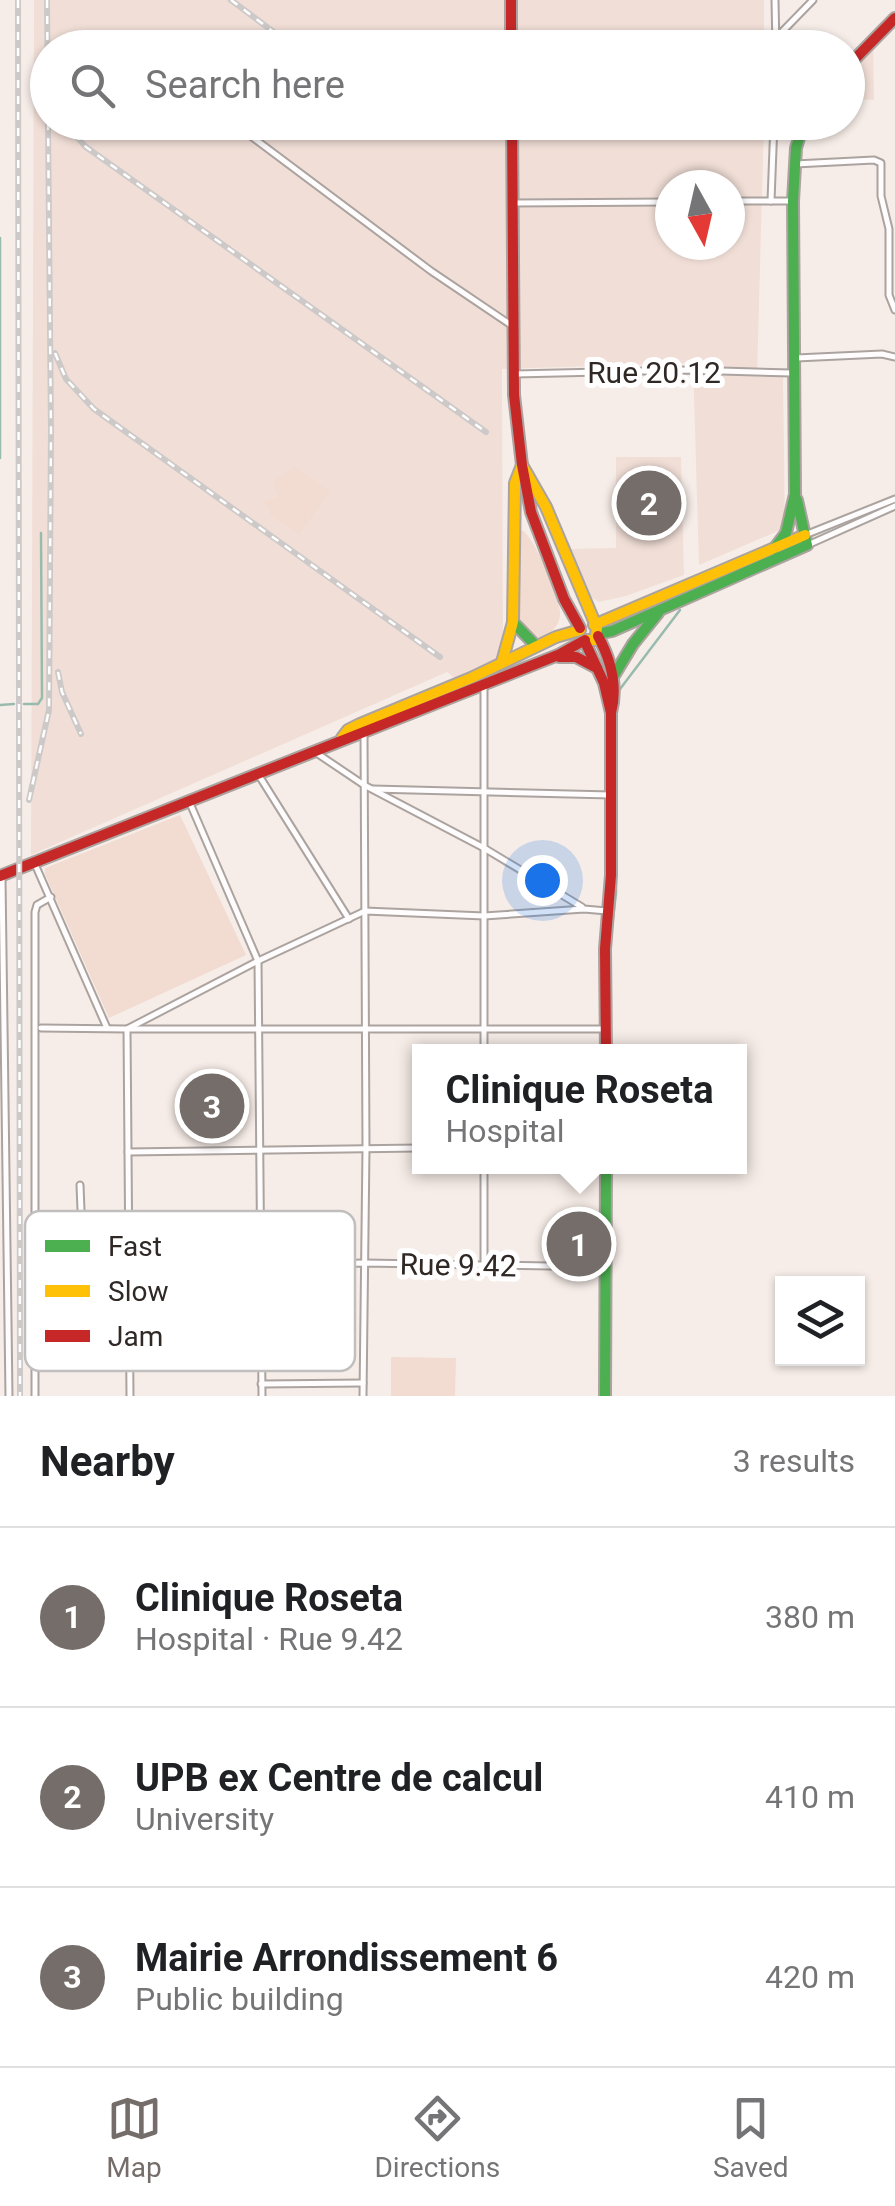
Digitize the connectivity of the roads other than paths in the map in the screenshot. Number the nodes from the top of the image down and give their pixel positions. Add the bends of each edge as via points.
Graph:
1 (511, 0) edge
2 (775, 0) edge
3 (813, 0) edge
4 (895, 18) edge
5 (512, 30) edge
6 (776, 30) edge
7 (784, 30) edge
8 (865, 49) edge
9 (256, 140) edge
10 (512, 140) edge
11 (773, 140) edge
12 (801, 140) edge
13 (796, 164) junction
14 (745, 201) edge
15 (771, 201) junction
16 (793, 201) junction
17 (655, 202) edge
18 (512, 203) junction
19 (895, 310) edge
20 (514, 327) junction
21 (895, 356) edge
22 (793, 358) junction
23 (514, 374) junction
24 (793, 374) junction
25 (522, 465) junction
26 (795, 494) junction
27 (895, 503) edge
28 (793, 512) junction
29 (803, 542) junction
30 (774, 549) junction
31 (663, 608) junction
32 (512, 622) junction
33 (589, 632) junction
34 (536, 646) junction
35 (548, 659) junction
36 (501, 664) junction
37 (598, 668) junction
38 (613, 677) junction
39 (484, 683) junction
40 (611, 713) junction
41 (364, 733) junction
42 (342, 738) junction
43 (312, 750) junction
44 (258, 774) junction
45 (367, 787) junction
46 (485, 793) junction
47 (611, 794) junction
48 (189, 801) junction
49 (484, 848) junction
50 (34, 862) junction
51 (1, 876) edge
52 (51, 897) junction
53 (584, 909) junction
54 (365, 911) junction
55 (608, 912) junction
56 (484, 916) junction
57 (350, 918) junction
58 (258, 961) junction
59 (41, 1028) dead end
60 (107, 1028) junction
61 (258, 1028) junction
62 (606, 1028) junction
63 (2, 1029) edge
64 (127, 1029) junction
65 (484, 1029) junction
66 (366, 1030) junction
67 (484, 1044) edge
68 (606, 1044) edge
69 (412, 1148) edge
70 (366, 1149) junction
71 (260, 1150) junction
72 (128, 1152) junction
73 (484, 1174) edge
74 (606, 1174) edge
75 (80, 1185) dead end
76 (35, 1211) edge
77 (81, 1211) edge
78 (130, 1211) edge
79 (260, 1211) edge
80 (355, 1264) edge
81 (365, 1264) junction
82 (484, 1264) junction
83 (3, 1266) edge
84 (606, 1267) junction
85 (262, 1371) edge
86 (363, 1383) junction
87 (262, 1384) junction
88 (0, 1387) edge
89 (10, 1388) junction
90 (10, 1396) edge
91 (262, 1396) edge
92 (363, 1396) edge
93 (605, 1396) edge

1 - 5 main road
2 - 6 street
3 - 7 street
4 - 8 main road
9 - 20 street
10 - 18 main road
11 - 15 street
12 - 13 main road
13 - 16 main road
13 - 19 street via 881,163 888,295
14 - 15 street
15 - 16 street
16 - 22 main road
17 - 18 street
18 - 20 main road
20 - 23 main road
21 - 22 street
22 - 24 main road
23 - 24 street, Rue 20.12
23 - 25 main road
24 - 26 main road
25 - 32 main road
25 - 33 main road via 552,520
25 - 33 main road via 531,512 564,599
26 - 28 main road
26 - 29 main road
27 - 29 street
28 - 29 main road
28 - 30 main road
29 - 30 main road
29 - 31 main road
30 - 33 main road
31 - 33 main road
31 - 38 main road
32 - 34 main road
32 - 36 main road
33 - 34 main road
33 - 35 main road
33 - 37 main road
33 - 38 main road via 609,656
34 - 36 main road
35 - 37 main road via 576,657
35 - 39 main road
36 - 42 main road via 360,724
37 - 40 main road
38 - 40 main road
39 - 41 main road
39 - 46 street
40 - 47 main road
41 - 42 main road
41 - 45 street
42 - 43 main road
43 - 44 main road
43 - 45 street
44 - 48 main road
44 - 57 street
45 - 46 street
45 - 49 street
45 - 54 street
46 - 47 street
46 - 49 street
47 - 55 main road
48 - 50 main road
48 - 58 street
49 - 53 street
49 - 56 street
50 - 51 main road
50 - 52 street
51 - 63 street
52 - 60 street
52 - 76 street via 35,912
53 - 55 street
53 - 56 street
54 - 56 street
54 - 57 street
54 - 66 street
55 - 62 main road
56 - 65 street
57 - 58 street
58 - 61 street
58 - 64 street
59 - 60 street
60 - 64 street
61 - 64 street
61 - 66 street
61 - 71 street
62 - 65 street
62 - 68 main road
63 - 83 street
64 - 72 street
65 - 66 street
65 - 67 street
66 - 70 street
69 - 70 street
70 - 71 street
70 - 81 street
71 - 72 street
71 - 79 street
72 - 78 street
73 - 82 street
74 - 84 main road
75 - 77 street
80 - 81 street, Rue 9.42
81 - 82 street, Rue 9.42
81 - 86 street
82 - 84 street, Rue 9.42
83 - 89 street
84 - 93 main road
85 - 87 street
86 - 87 street
86 - 92 street
87 - 91 street
88 - 89 street
89 - 90 street

